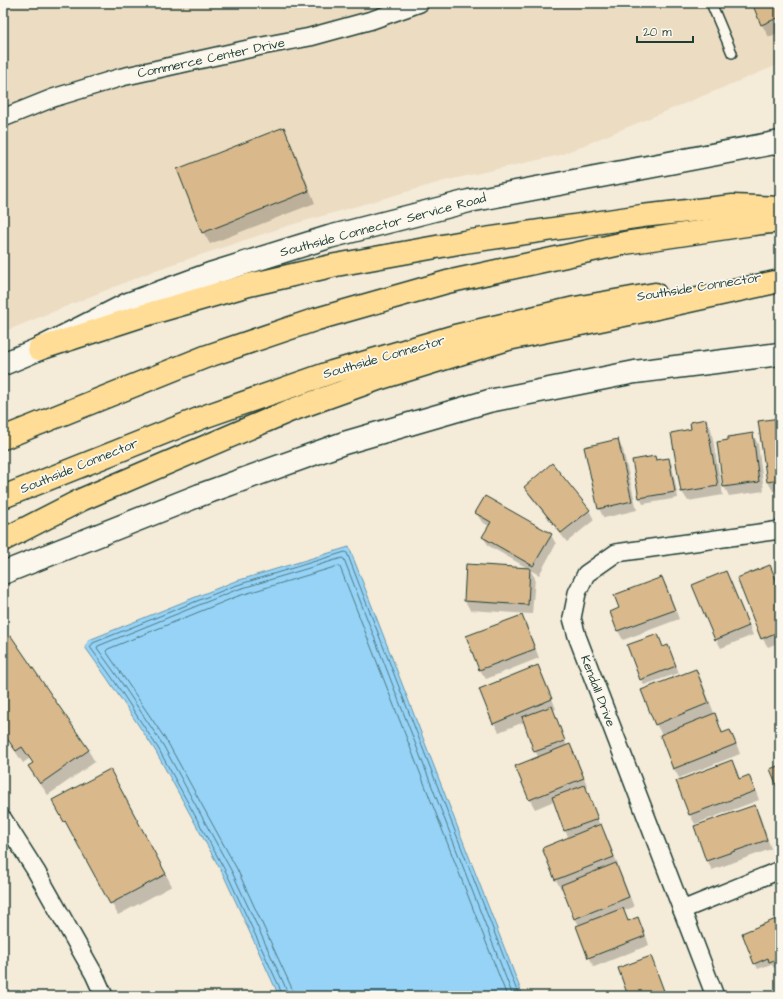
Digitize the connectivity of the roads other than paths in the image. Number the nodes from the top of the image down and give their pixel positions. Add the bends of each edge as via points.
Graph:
1 (420, 3) edge
2 (711, 3) edge
3 (732, 53) dead end
4 (3, 118) edge
5 (780, 142) edge
6 (780, 208) edge
7 (780, 221) edge
8 (780, 274) edge
9 (780, 281) edge
10 (39, 349) junction
11 (780, 354) edge
12 (3, 364) edge
13 (3, 438) edge
14 (3, 497) edge
15 (780, 530) edge
16 (3, 540) edge
17 (3, 573) edge
18 (3, 818) edge
19 (780, 870) edge
20 (682, 910) junction
21 (104, 996) edge
22 (715, 996) edge

1 - 4 street, Commerce Center Drive via 372,20 310,37 122,77 53,98
2 - 3 lane
5 - 10 street, Southside Connector Service Road via 469,201 329,237 210,274 128,304
6 - 10 highway via 733,206 642,216 464,242 336,265 249,285 146,314
7 - 13 highway via 625,243 447,282 317,319 205,357
8 - 14 highway, Southside Connector via 574,308 456,336 332,372 206,416
9 - 16 highway via 508,339 381,378 289,411 83,499
10 - 12 street, Southside Connector Service Road
11 - 17 street via 635,372 489,401 344,443 200,495
15 - 20 street, Kendall Drive via 616,553 586,574 577,593 572,618 577,636
18 - 21 street via 36,871
19 - 20 street
20 - 22 street, Kendall Drive

